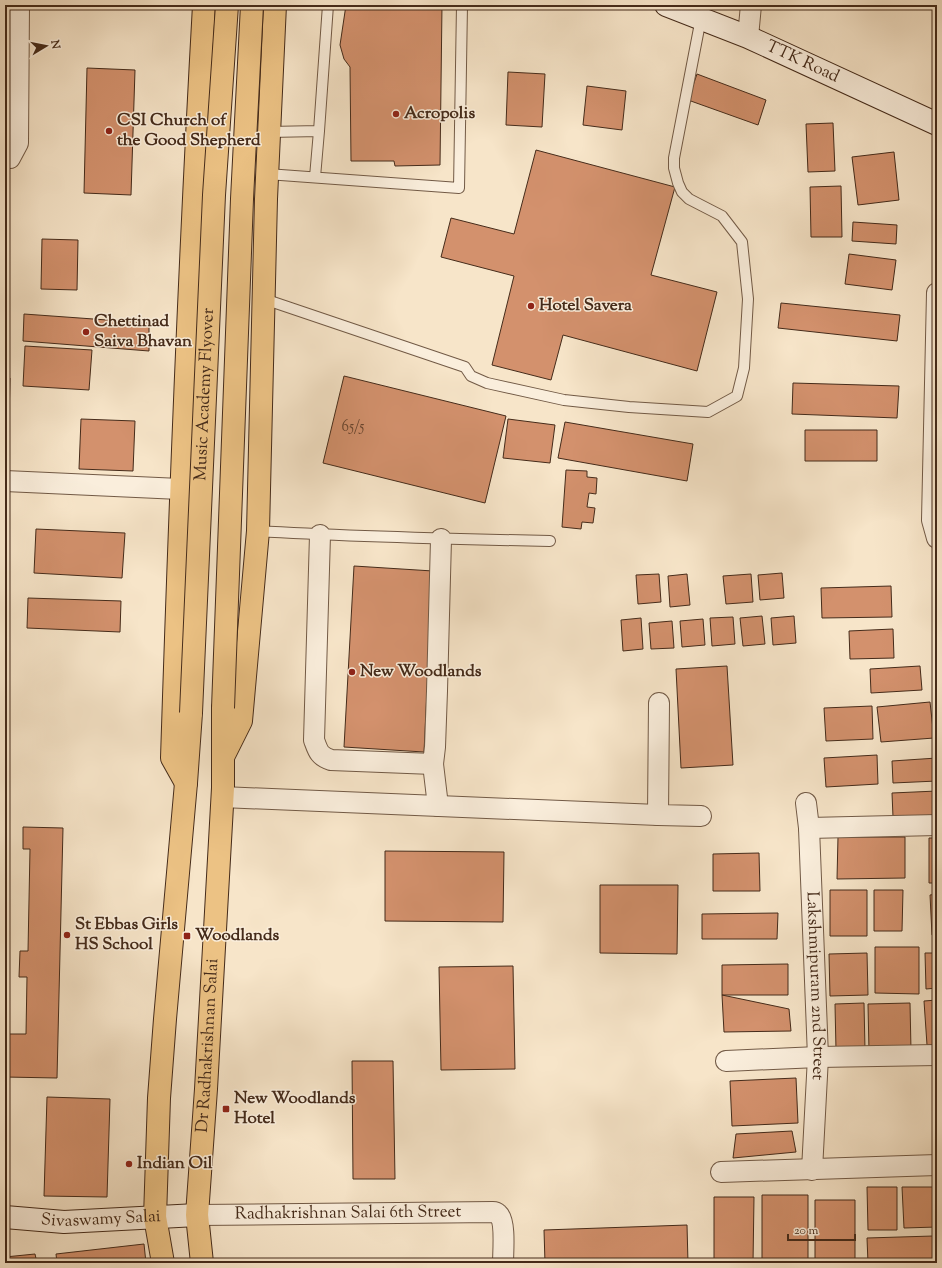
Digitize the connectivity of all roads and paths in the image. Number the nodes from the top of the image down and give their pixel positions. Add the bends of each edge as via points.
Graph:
1 (19, 5) edge
2 (204, 5) edge
3 (228, 5) edge
4 (252, 5) edge
5 (275, 5) edge
6 (328, 5) edge
7 (462, 5) edge
8 (666, 5) edge
9 (751, 5) edge
10 (701, 18) junction
11 (748, 37) junction
12 (198, 110) junction
13 (269, 124) junction
14 (937, 124) edge
15 (319, 131) junction
16 (8, 158) edge
17 (267, 174) junction
18 (315, 177) junction
19 (937, 293) edge
20 (264, 299) junction
21 (5, 481) edge
22 (180, 489) junction
23 (258, 531) junction
24 (320, 535) junction
25 (937, 538) edge
26 (441, 539) junction
27 (550, 541) dead end
28 (659, 703) dead end
29 (224, 755) junction
30 (433, 764) junction
31 (186, 783) junction
32 (222, 798) junction
33 (806, 803) dead end
34 (438, 806) junction
35 (658, 815) junction
36 (701, 816) dead end
37 (937, 825) edge
38 (809, 828) junction
39 (937, 1055) edge
40 (818, 1057) junction
41 (726, 1062) dead end
42 (937, 1165) edge
43 (812, 1170) junction
44 (721, 1172) dead end
45 (197, 1215) junction
46 (155, 1216) junction
47 (5, 1217) edge
48 (163, 1263) edge
49 (202, 1263) edge
50 (503, 1263) edge

1 - 16 street via 18,143
2 - 12 main road
3 - 31 main road, Music Academy Flyover, bridge via 214,194
4 - 29 main road, Music Academy Flyover, bridge via 242,200
5 - 13 main road
6 - 15 lane
7 - 18 lane via 459,188
8 - 10 main road, TTK Road
9 - 11 street
10 - 11 main road, TTK Road
10 - 20 lane via 674,168 682,192 689,199 722,216 742,242 748,300 744,368 737,396 708,412 554,399 487,384 471,376 465,367
11 - 14 main road, TTK Road
12 - 13 main road via 211,97 228,92 242,92 259,98
12 - 22 main road
13 - 15 lane
13 - 17 main road
15 - 18 lane
17 - 18 lane
17 - 20 main road
19 - 25 street via 932,520
20 - 23 main road
21 - 22 street
22 - 31 main road via 172,758
23 - 24 lane
23 - 29 main road via 241,721
24 - 26 lane
24 - 30 street via 314,740 319,753 331,760
26 - 27 lane
26 - 30 street
28 - 35 street
29 - 32 main road, Dr Radhakrishnan Salai
30 - 34 street
31 - 46 main road via 164,1019
32 - 34 street
32 - 45 main road, Dr Radhakrishnan Salai
33 - 38 street, Lakshmipuram 2nd Street
34 - 35 street
35 - 36 street
37 - 38 street
38 - 40 street, Lakshmipuram 2nd Street
39 - 40 street
40 - 41 street
40 - 43 street, Lakshmipuram 2nd Street
42 - 43 street
43 - 44 street
45 - 46 main road, Sivaswamy Salai
45 - 49 main road, Dr Radhakrishnan Salai
45 - 50 street, Radhakrishnan Salai 6th Street via 492,1212 499,1214 502,1219
46 - 47 main road, Sivaswamy Salai via 64,1222
46 - 48 main road

